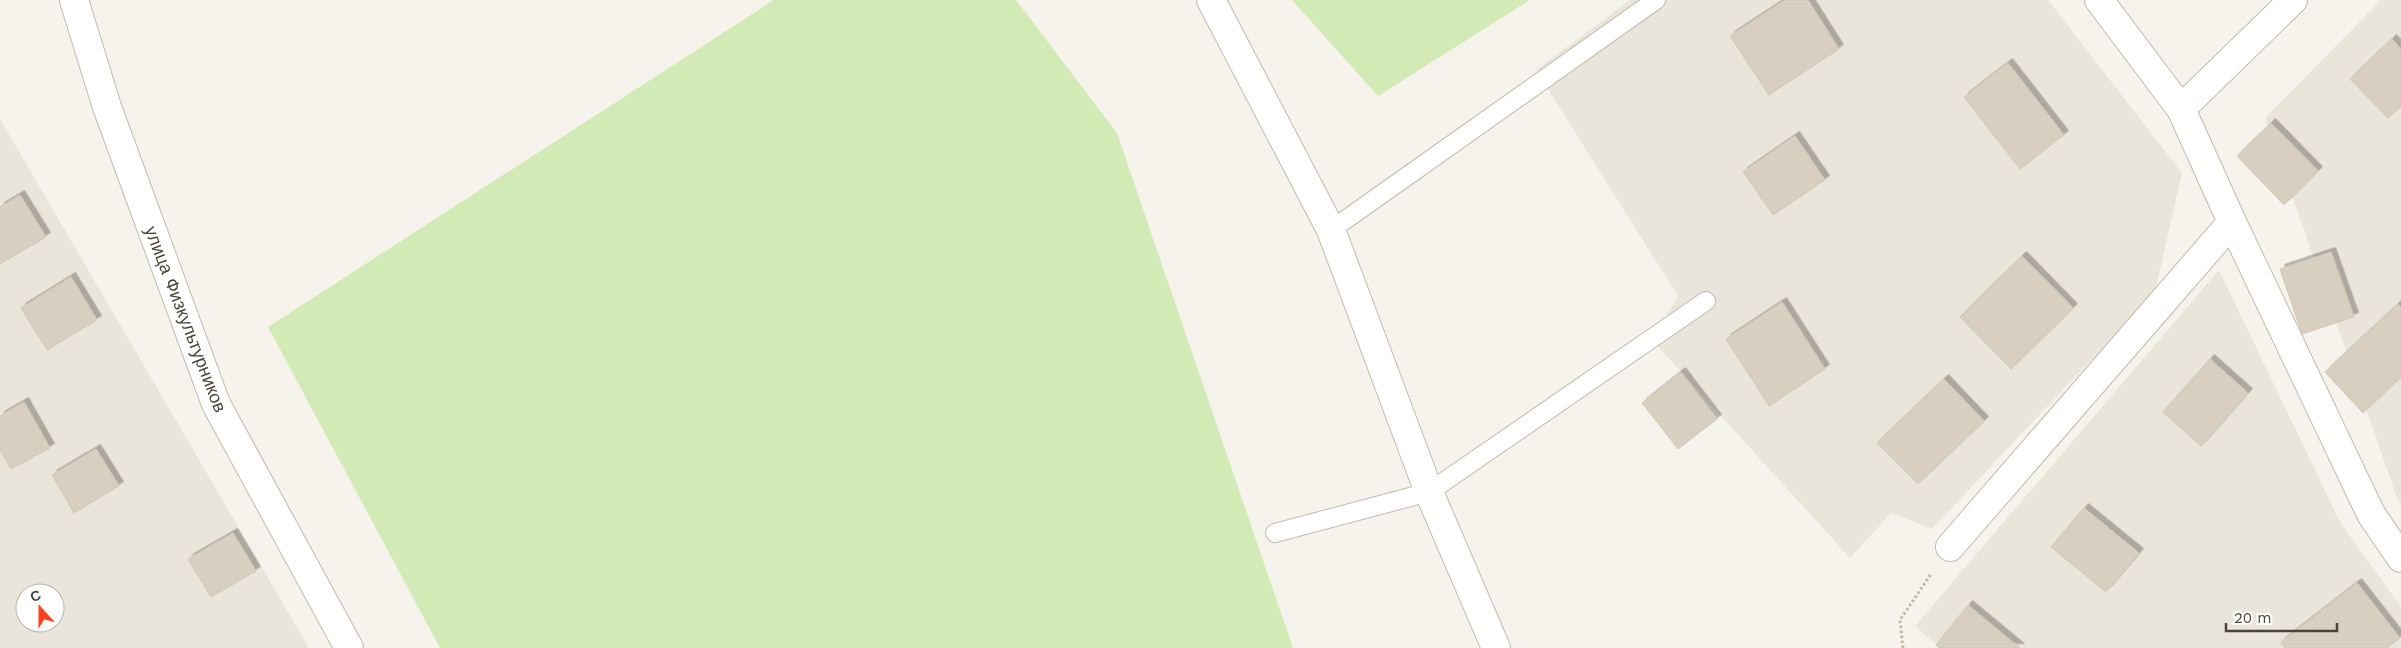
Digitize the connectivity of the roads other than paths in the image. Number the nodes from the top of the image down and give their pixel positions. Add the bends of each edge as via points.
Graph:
1 (74, 0) edge
2 (1211, 0) edge
3 (1656, 0) edge
4 (2099, 0) edge
5 (2292, 0) edge
6 (2181, 109) junction
7 (2232, 222) junction
8 (1331, 230) junction
9 (1706, 301) dead end
10 (1428, 492) junction
11 (1275, 533) dead end
12 (1950, 546) road end
13 (2401, 558) edge
14 (349, 648) edge
15 (1496, 648) edge

1 - 14 street, улица Физкультурников via 106,107 216,404
2 - 8 street
3 - 8 lane
4 - 6 street
5 - 6 street
6 - 7 street
7 - 12 street
7 - 13 street via 2371,514
8 - 10 street
9 - 10 lane
10 - 11 lane
10 - 15 street

